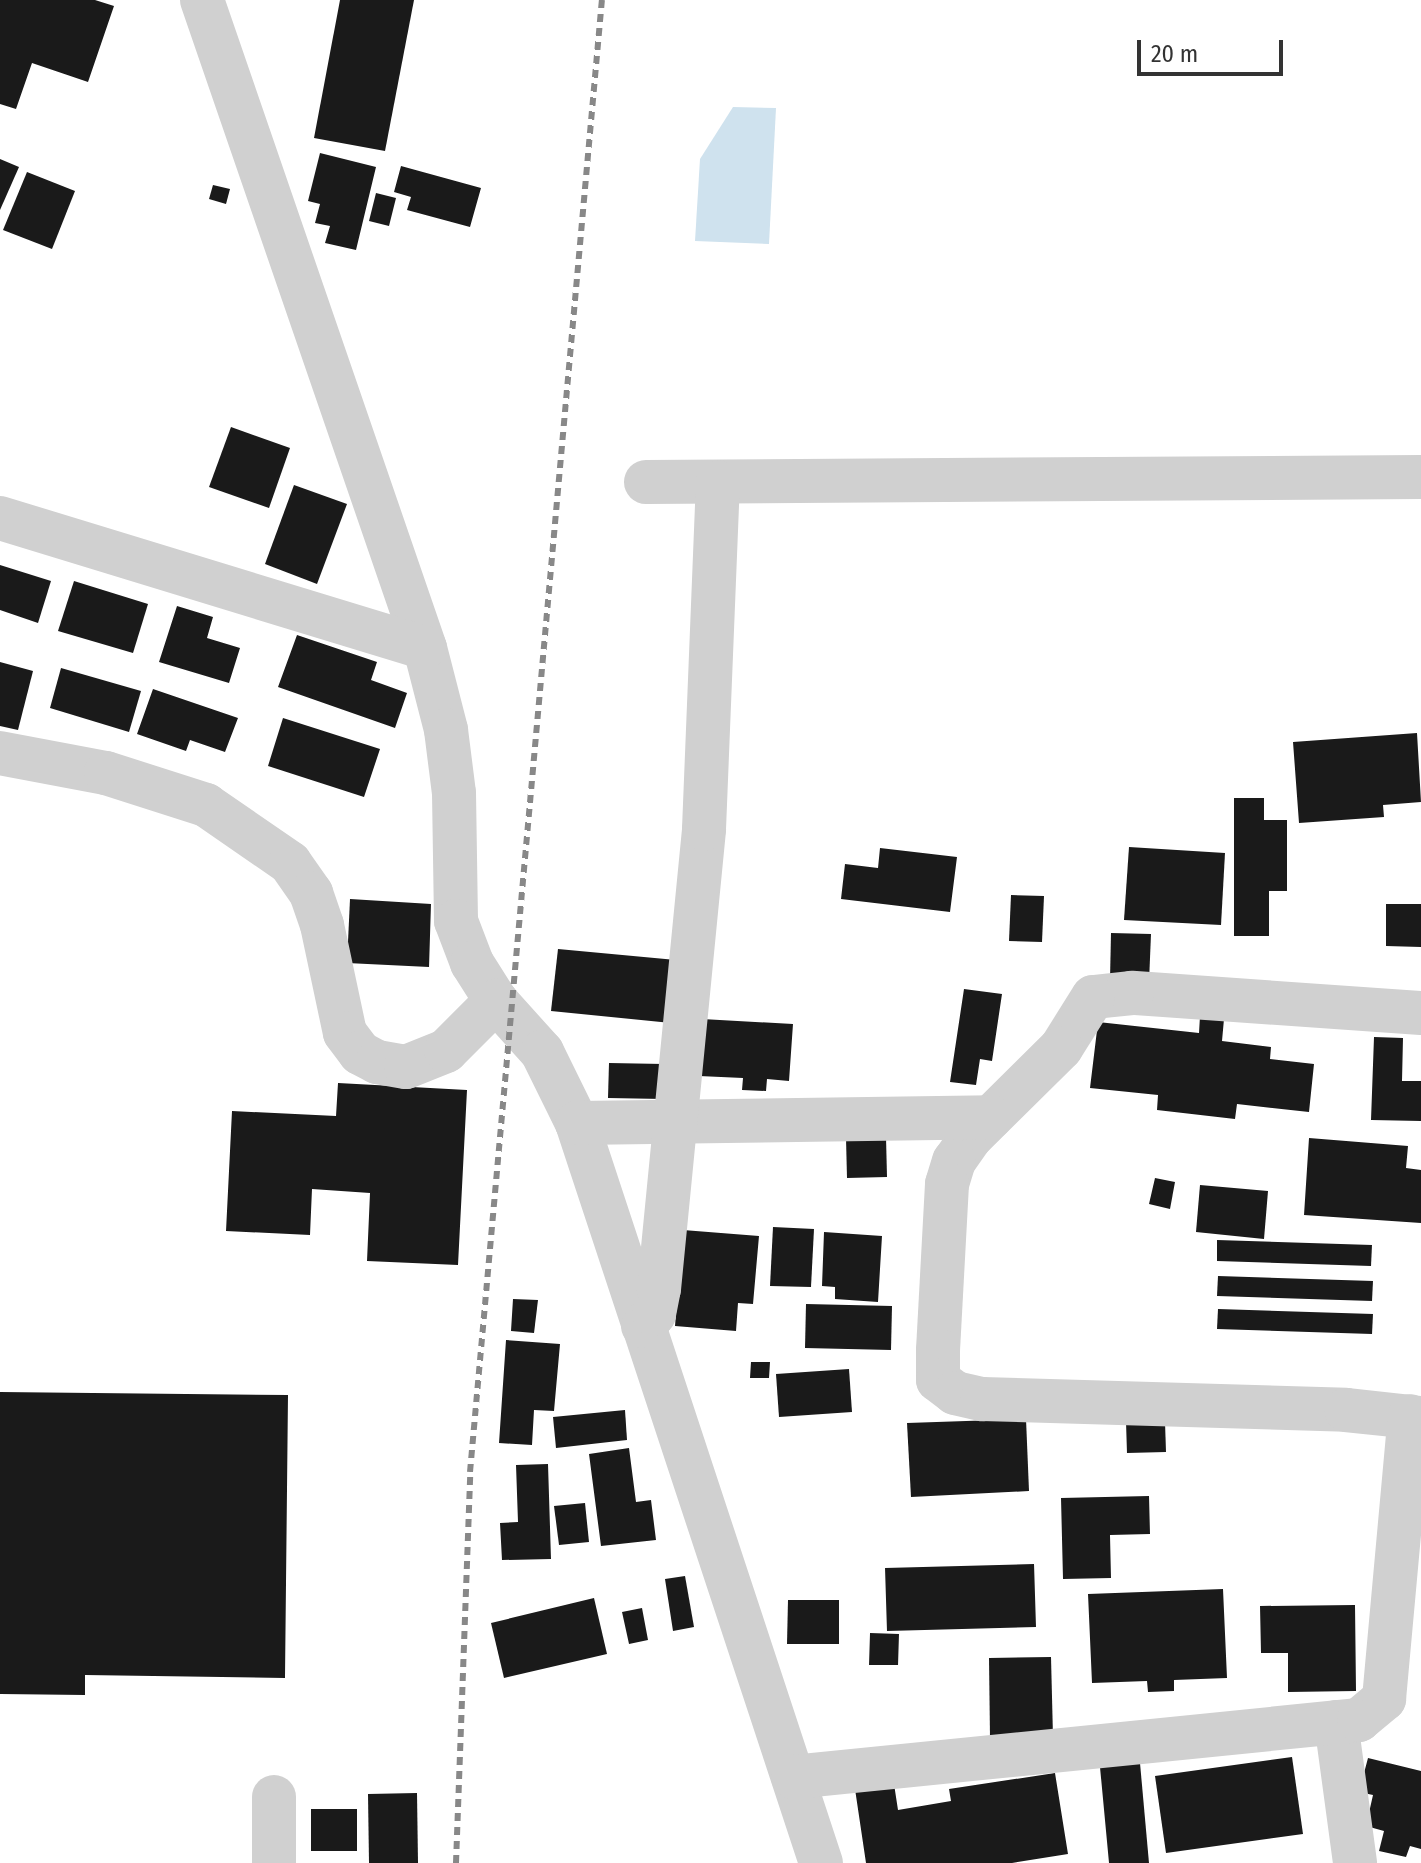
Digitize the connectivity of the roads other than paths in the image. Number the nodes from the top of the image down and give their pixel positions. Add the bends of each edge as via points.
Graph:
1 (202, 0) edge
2 (1421, 477) edge
3 (646, 482) dead end
4 (718, 482) junction
5 (0, 518) edge
6 (425, 648) junction
7 (0, 753) edge
8 (496, 1001) junction
9 (1421, 1013) edge
10 (991, 1117) junction
11 (677, 1121) junction
12 (577, 1123) junction
13 (643, 1326) junction
14 (1415, 1417) edge
15 (1336, 1722) junction
16 (793, 1777) junction
17 (274, 1797) dead end
18 (274, 1863) edge
19 (821, 1863) edge
20 (1355, 1863) edge

1 - 6 street
2 - 4 street
3 - 4 street
4 - 11 street via 704,829
5 - 6 street
6 - 8 street via 446,730 454,793 456,921 472,963
7 - 8 street via 106,773 206,805 290,863 311,893 322,925 345,1033 360,1053 377,1062 406,1067 446,1051
8 - 12 street via 542,1052
9 - 10 street via 1132,993 1099,996 1089,1002 1061,1048
10 - 11 street
10 - 14 street via 954,1161 947,1184 938,1380 955,1393 982,1399
11 - 12 street
11 - 13 street via 659,1289 654,1314
12 - 13 street
13 - 16 street
14 - 15 street via 1384,1699 1359,1720
15 - 16 street
15 - 20 street
16 - 19 street
17 - 18 street

